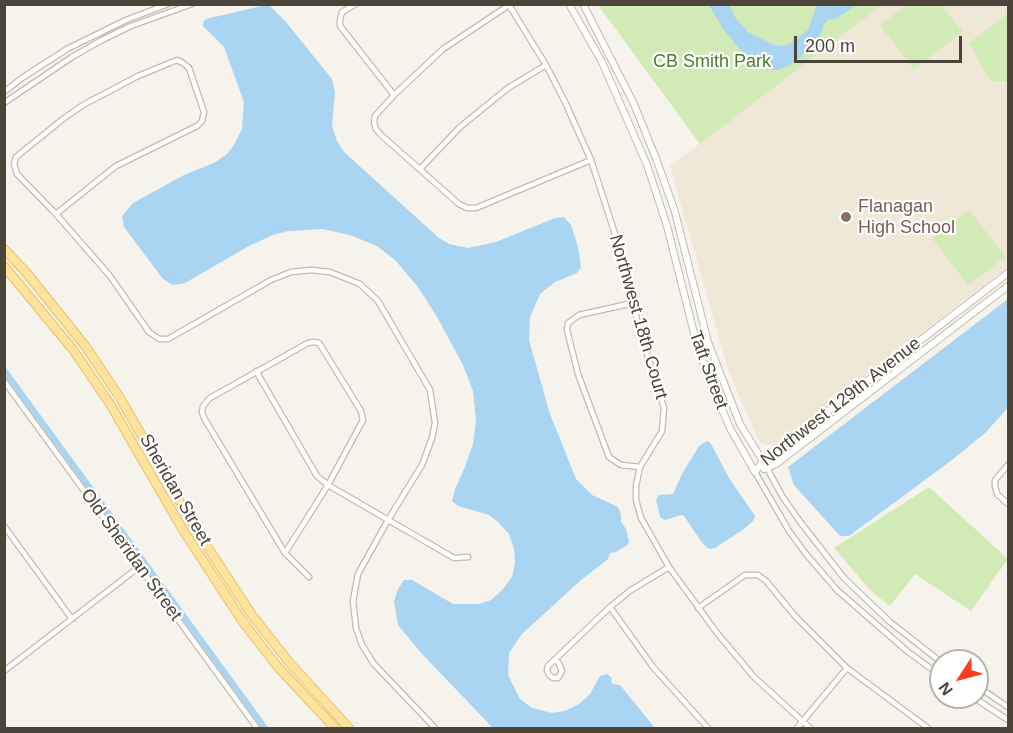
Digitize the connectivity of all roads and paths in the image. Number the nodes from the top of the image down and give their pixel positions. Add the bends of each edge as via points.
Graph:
1 (168, 4) edge
2 (192, 4) edge
3 (356, 4) edge
4 (509, 4) edge
5 (569, 4) edge
6 (583, 4) edge
7 (546, 65) junction
8 (4, 92) edge
9 (394, 95) junction
10 (4, 103) edge
11 (591, 160) junction
12 (420, 169) junction
13 (56, 214) junction
14 (4, 249) edge
15 (4, 266) edge
16 (1008, 273) edge
17 (1008, 286) edge
18 (633, 303) junction
19 (697, 304) junction
20 (966, 305) junction
21 (686, 307) junction
22 (978, 309) junction
23 (256, 371) junction
24 (4, 381) edge
25 (763, 461) junction
26 (1008, 465) edge
27 (640, 466) junction
28 (767, 468) junction
29 (755, 472) junction
30 (328, 485) junction
31 (1008, 504) edge
32 (388, 520) junction
33 (4, 526) edge
34 (817, 544) junction
35 (285, 553) junction
36 (806, 554) junction
37 (468, 557) dead end
38 (139, 567) junction
39 (669, 567) junction
40 (309, 577) dead end
41 (610, 607) junction
42 (698, 608) junction
43 (72, 619) junction
44 (890, 622) junction
45 (883, 630) junction
46 (929, 653) edge
47 (554, 660) dead end
48 (929, 666) edge
49 (848, 668) junction
50 (4, 671) edge
51 (989, 694) edge
52 (1008, 707) edge
53 (989, 708) edge
54 (1008, 720) edge
55 (803, 722) junction
56 (257, 729) edge
57 (334, 729) edge
58 (349, 729) edge
59 (435, 729) edge
60 (708, 729) edge
61 (797, 729) edge
62 (810, 729) edge
63 (928, 729) edge

1 - 8 street via 67,49
2 - 10 street via 112,35
3 - 9 street via 342,12 339,20
4 - 7 street, Northwest 18th Court
4 - 9 street via 443,49
5 - 21 street, Taft Street via 602,62 646,165
6 - 19 street, Taft Street via 634,104 657,161 675,212
7 - 11 street, Northwest 18th Court
7 - 12 street via 508,88 460,127
9 - 12 street via 375,116 376,129
11 - 12 street via 476,208 459,204
11 - 18 street, Northwest 18th Court
13 - 13 street via 116,166 202,121 204,112 189,68 177,60 164,64 83,105 16,158 17,174
13 - 32 street via 110,276 149,332 159,339 168,339 291,272 330,272 360,284 378,301 429,390 435,423 422,465
14 - 58 main road, Sheridan Street via 98,364 252,615
15 - 57 main road, Sheridan Street via 74,351 110,404 183,530 243,622
16 - 20 street, Northwest 129th Avenue
17 - 22 street, Northwest 129th Avenue
18 - 27 street, Northwest 18th Court via 664,408 662,431
18 - 27 street via 579,315 568,323 567,330 578,374 609,457 621,465
19 - 21 street
19 - 25 street, Taft Street via 740,424
20 - 22 street
20 - 25 street, Northwest 129th Avenue
21 - 29 street, Taft Street via 711,387
22 - 28 street, Northwest 129th Avenue
23 - 30 street via 317,476
23 - 30 street via 308,343 319,343 363,420
23 - 35 street via 210,398 203,406 204,418
24 - 38 street, Old Sheridan Street
25 - 28 street, Taft Street
25 - 29 street, Northwest 129th Avenue
26 - 31 street via 994,486
27 - 39 street, Northwest 18th Court via 636,500 641,518
28 - 29 street, Northwest 129th Avenue
28 - 34 street, Taft Street
29 - 36 street, Taft Street
30 - 32 street
30 - 35 street
32 - 37 street via 454,558
32 - 59 street via 358,574 353,601 356,628 374,664
33 - 43 street
34 - 36 street
34 - 44 street, Taft Street via 844,578
35 - 40 street
36 - 45 street, Taft Street via 837,590
38 - 43 street
38 - 56 street, Old Sheridan Street
39 - 41 street
39 - 42 street, Northwest 18th Court
41 - 47 street
41 - 60 street via 653,667
42 - 49 street via 745,575 758,575
42 - 55 street, Northwest 18th Court via 754,677
43 - 50 street
44 - 45 street
44 - 46 street, Taft Street
45 - 48 street, Taft Street
49 - 55 street
49 - 63 street
51 - 52 street
53 - 54 street
55 - 61 street
55 - 62 street, Northwest 18th Court

